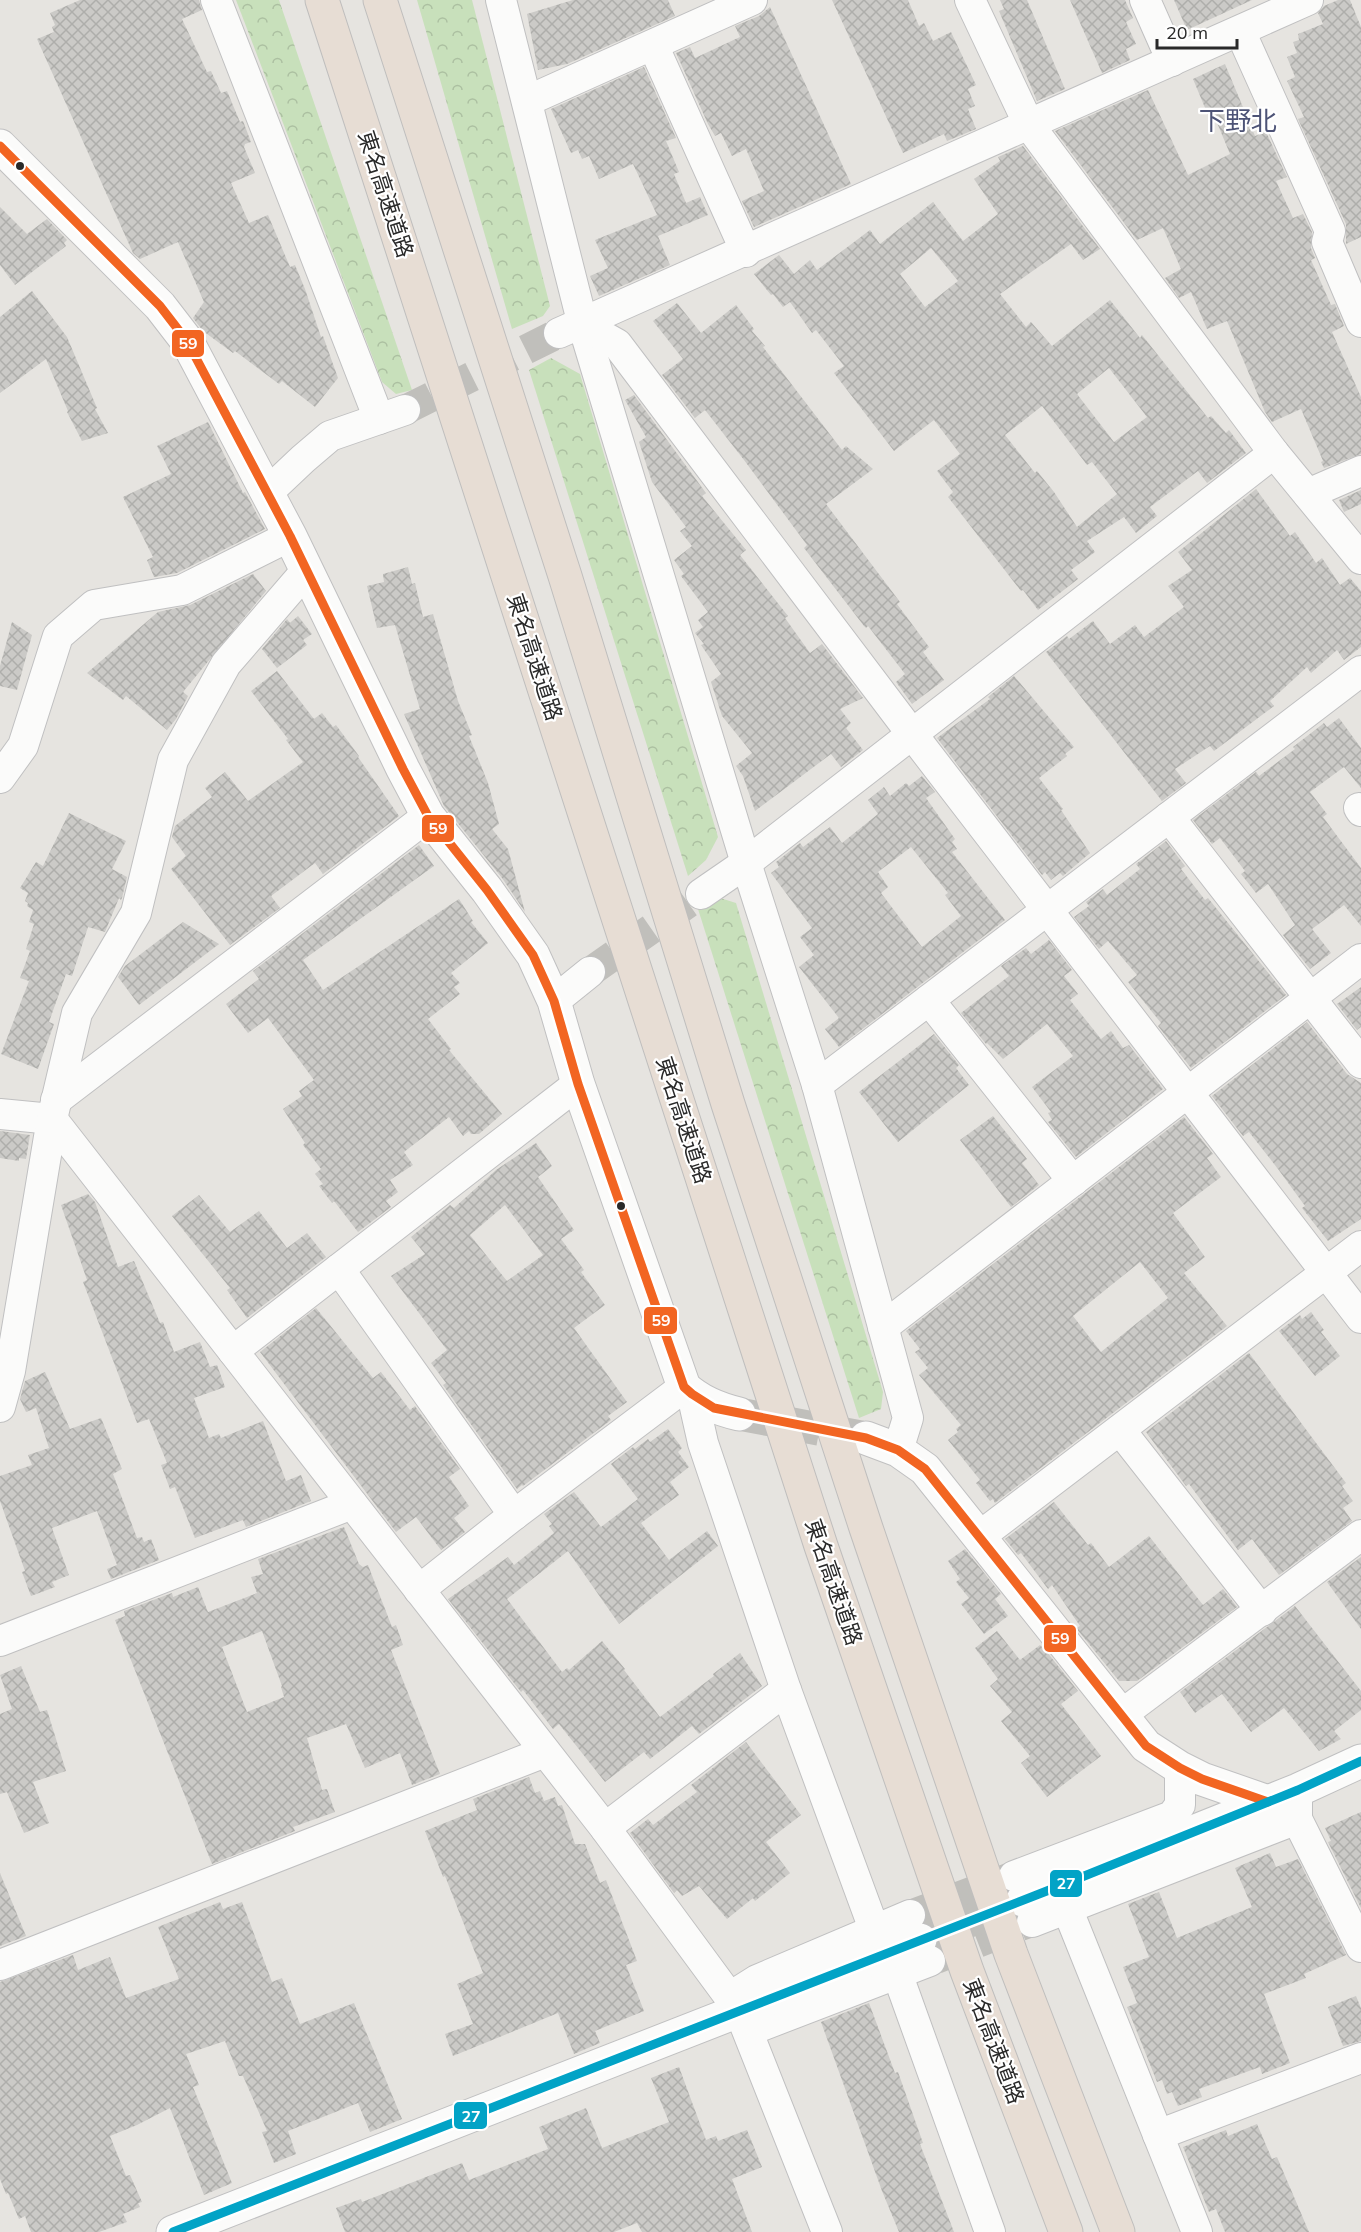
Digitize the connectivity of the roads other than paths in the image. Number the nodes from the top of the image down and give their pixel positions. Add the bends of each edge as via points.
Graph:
1 (216, 0) edge
2 (308, 0) edge
3 (322, 0) edge
4 (380, 0) edge
5 (501, 0) edge
6 (752, 0) edge
7 (970, 0) edge
8 (1145, 0) edge
9 (1308, 0) edge
10 (1240, 31) junction
11 (653, 45) junction
12 (1172, 61) junction
13 (527, 101) junction
14 (1029, 125) junction
15 (0, 146) edge
16 (746, 252) junction
17 (422, 305) junction
18 (1361, 322) edge
19 (571, 329) junction
20 (1274, 453) junction
21 (1361, 471) edge
22 (267, 493) junction
23 (1308, 494) junction
24 (290, 536) junction
25 (1361, 559) edge
26 (307, 570) junction
27 (1361, 671) edge
28 (912, 734) junction
29 (0, 778) edge
30 (428, 816) junction
31 (1169, 817) junction
32 (746, 863) junction
33 (701, 894) tunnel mouth
34 (1047, 910) junction
35 (1361, 959) edge
36 (590, 972) tunnel mouth
37 (1310, 998) junction
38 (929, 1000) junction
39 (554, 1001) junction
40 (1361, 1063) edge
41 (578, 1084) junction
42 (817, 1085) junction
43 (1187, 1093) junction
44 (54, 1110) junction
45 (0, 1114) edge
46 (1073, 1181) junction
47 (1361, 1246) edge
48 (339, 1269) junction
49 (1325, 1273) junction
50 (1361, 1318) edge
51 (884, 1327) junction
52 (233, 1351) junction
53 (688, 1390) junction
54 (0, 1407) edge
55 (739, 1414) tunnel mouth
56 (1120, 1430) junction
57 (866, 1438) tunnel mouth
58 (898, 1449) junction
59 (352, 1504) junction
60 (514, 1515) junction
61 (1361, 1535) edge
62 (980, 1536) junction
63 (419, 1590) junction
64 (1262, 1611) junction
65 (0, 1641) edge
66 (786, 1690) junction
67 (1121, 1715) junction
68 (545, 1752) junction
69 (1361, 1761) edge
70 (1180, 1768) junction
71 (1268, 1802) junction
72 (1297, 1804) junction
73 (605, 1828) junction
74 (1023, 1899) junction
75 (1067, 1908) junction
76 (874, 1929) junction
77 (920, 1939) junction
78 (1361, 1947) edge
79 (0, 1965) edge
80 (897, 1973) junction
81 (739, 2013) junction
82 (1361, 2058) edge
83 (1158, 2135) junction
84 (172, 2232) edge
85 (827, 2232) edge
86 (990, 2232) edge
87 (1066, 2232) edge
88 (1118, 2232) edge
89 (1197, 2232) edge

1 - 22 street via 392,414 330,436
2 - 17 highway
3 - 17 highway, 東名高速道路
4 - 88 highway, 東名高速道路 via 866,1528 1011,1954
5 - 13 street
6 - 11 street
7 - 14 street
8 - 12 street
9 - 10 street
10 - 12 street
10 - 18 street via 1330,231 1327,242
11 - 13 street
11 - 16 street
12 - 14 street
13 - 19 street
14 - 16 street
14 - 20 street
15 - 22 street via 160,306 187,341
16 - 19 street
17 - 87 highway, 東名高速道路 via 821,1546 967,1971
19 - 28 street via 616,344
19 - 32 street
20 - 23 street
20 - 28 street
21 - 23 street
22 - 24 street
23 - 25 street
24 - 26 street
24 - 29 street via 182,590 94,605 58,636 23,746
26 - 30 street
26 - 44 street via 226,664 173,760 136,913 77,1013
27 - 31 street
28 - 32 street
28 - 34 street
30 - 39 street via 533,955
30 - 44 street
31 - 34 street
31 - 37 street
32 - 33 street
32 - 42 street
34 - 38 street
34 - 43 street
35 - 37 street
36 - 39 street
37 - 40 street
37 - 43 street
38 - 42 street
38 - 46 street
39 - 41 street
41 - 48 street
41 - 53 street
42 - 51 street
43 - 46 street
43 - 49 street
44 - 45 street
44 - 52 street
44 - 54 street
46 - 51 street
47 - 49 street
48 - 52 street
48 - 60 street
49 - 50 street
49 - 56 street
51 - 58 street via 909,1418
52 - 59 street
53 - 55 street via 714,1408
53 - 60 street
53 - 66 street
56 - 62 street
56 - 64 street
57 - 58 street
58 - 62 street via 925,1469
59 - 63 street
59 - 65 street
60 - 63 street
61 - 64 street
62 - 67 street
63 - 68 street
64 - 67 street
66 - 73 street
66 - 76 street
67 - 70 street via 1146,1746
68 - 73 street
68 - 79 street
69 - 72 street
70 - 71 street
70 - 74 street via 1180,1805 1172,1816
71 - 72 street
71 - 74 street
72 - 75 street
72 - 78 street
73 - 81 street
74 - 75 street
75 - 83 street
76 - 77 street
76 - 81 street via 757,1980
77 - 80 street
77 - 81 street
80 - 81 street
80 - 86 street
81 - 84 street
81 - 85 street
82 - 83 street
83 - 89 street

